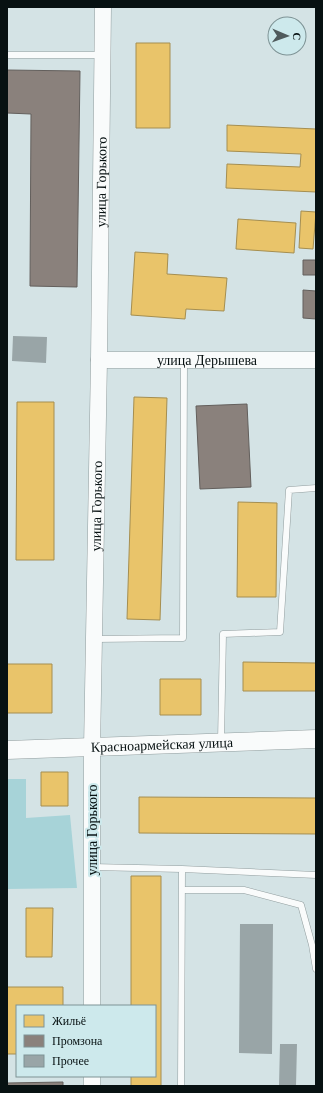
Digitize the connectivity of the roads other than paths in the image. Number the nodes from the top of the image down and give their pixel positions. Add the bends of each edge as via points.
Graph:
1 (103, 7) edge
2 (7, 55) edge
3 (102, 55) junction
4 (99, 360) junction
5 (184, 360) junction
6 (316, 360) edge
7 (316, 488) edge
8 (94, 639) junction
9 (316, 739) edge
10 (221, 742) junction
11 (92, 748) junction
12 (7, 750) edge
13 (92, 868) junction
14 (182, 869) junction
15 (316, 875) edge
16 (182, 890) junction
17 (316, 969) edge
18 (92, 1005) edge
19 (181, 1086) edge

1 - 3 street, улица Горького
2 - 3 lane
3 - 4 street, улица Горького
4 - 5 street, улица Дерышева
4 - 8 street, улица Горького
5 - 6 street, улица Дерышева
5 - 8 lane via 183,638
7 - 10 lane via 289,490 280,632 223,634
8 - 11 street, улица Горького
9 - 10 main road, Красноармейская улица
10 - 11 main road, Красноармейская улица
11 - 12 main road, Красноармейская улица
11 - 13 street, улица Горького
13 - 14 lane
13 - 18 street, улица Горького
14 - 15 lane
14 - 16 lane
16 - 17 lane via 244,890 301,905
16 - 19 lane

